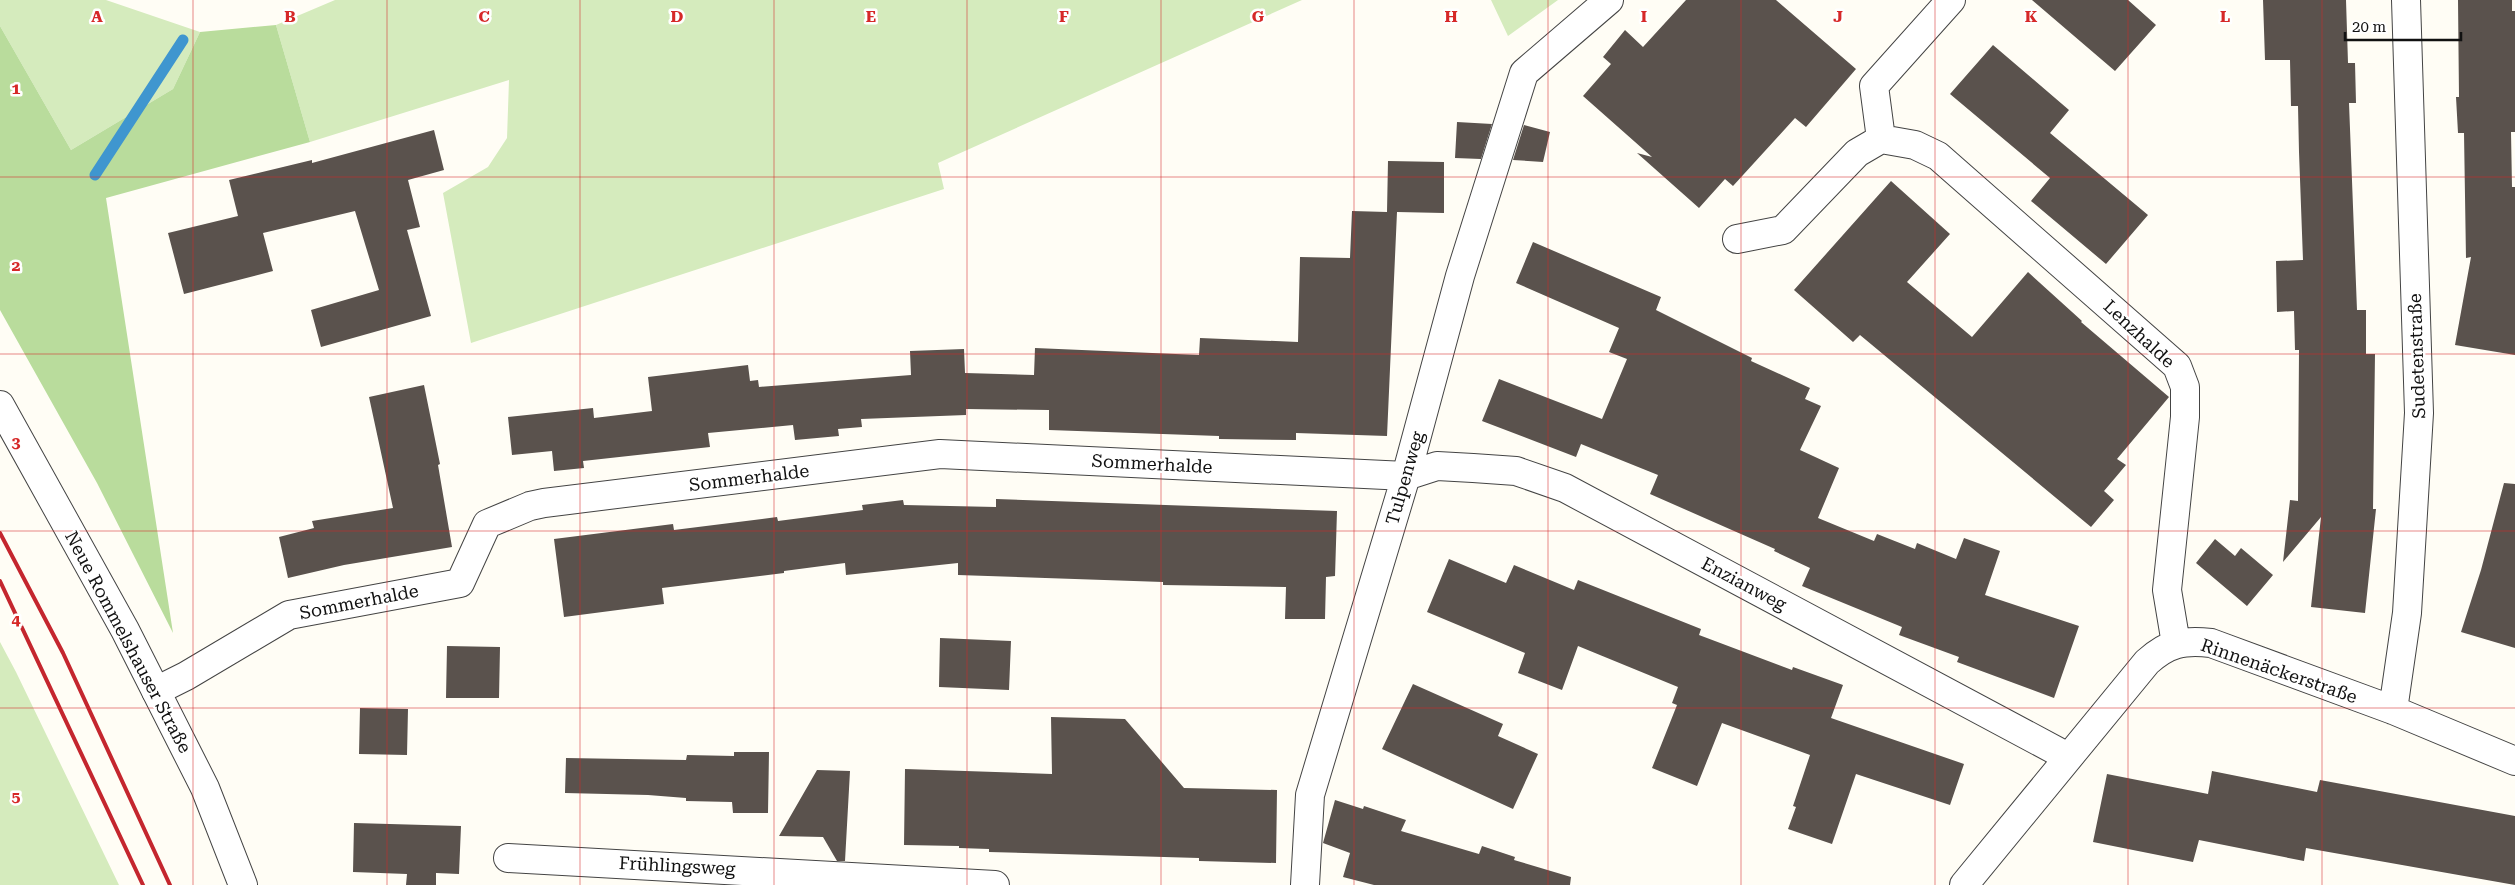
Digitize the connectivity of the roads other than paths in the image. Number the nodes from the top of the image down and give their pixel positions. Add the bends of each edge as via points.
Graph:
1 (1609, 0) edge
2 (1951, 0) edge
3 (2406, 0) edge
4 (1881, 139) junction
5 (1737, 239) dead end
6 (0, 405) edge
7 (1406, 476) junction
8 (2176, 644) junction
9 (156, 691) junction
10 (2393, 710) junction
11 (2068, 756) junction
12 (2515, 761) edge
13 (508, 858) dead end
14 (716, 876) edge
15 (243, 885) edge
16 (995, 885) edge
17 (1305, 885) edge
18 (1964, 885) edge

1 - 7 street, Tulpenweg via 1524,73 1460,276
2 - 4 street via 1874,86
3 - 10 street, Sudetenstraße via 2419,413 2407,613
4 - 5 street via 1856,153 1782,230
4 - 8 street, Lenzhalde via 1915,145 1938,156 2177,366 2185,387 2185,417 2167,590
6 - 9 street, Neue Rommelshauser Straße
7 - 9 street, Sommerhalde via 940,454 544,503 488,524 460,583 289,615
7 - 11 street, Enzianweg via 1437,466 1516,471 1565,488
7 - 17 street, Tulpenweg via 1310,795
8 - 10 street, Rinnenäckerstraße via 2189,641 2211,643
8 - 11 street, Rinnenäckerstraße via 2159,650 2146,662
9 - 15 street, Neue Rommelshauser Straße via 205,788
10 - 12 street, Rinnenäckerstraße
11 - 18 street, Rinnenäckerstraße
13 - 14 street, Frühlingsweg
14 - 16 street, Frühlingsweg

